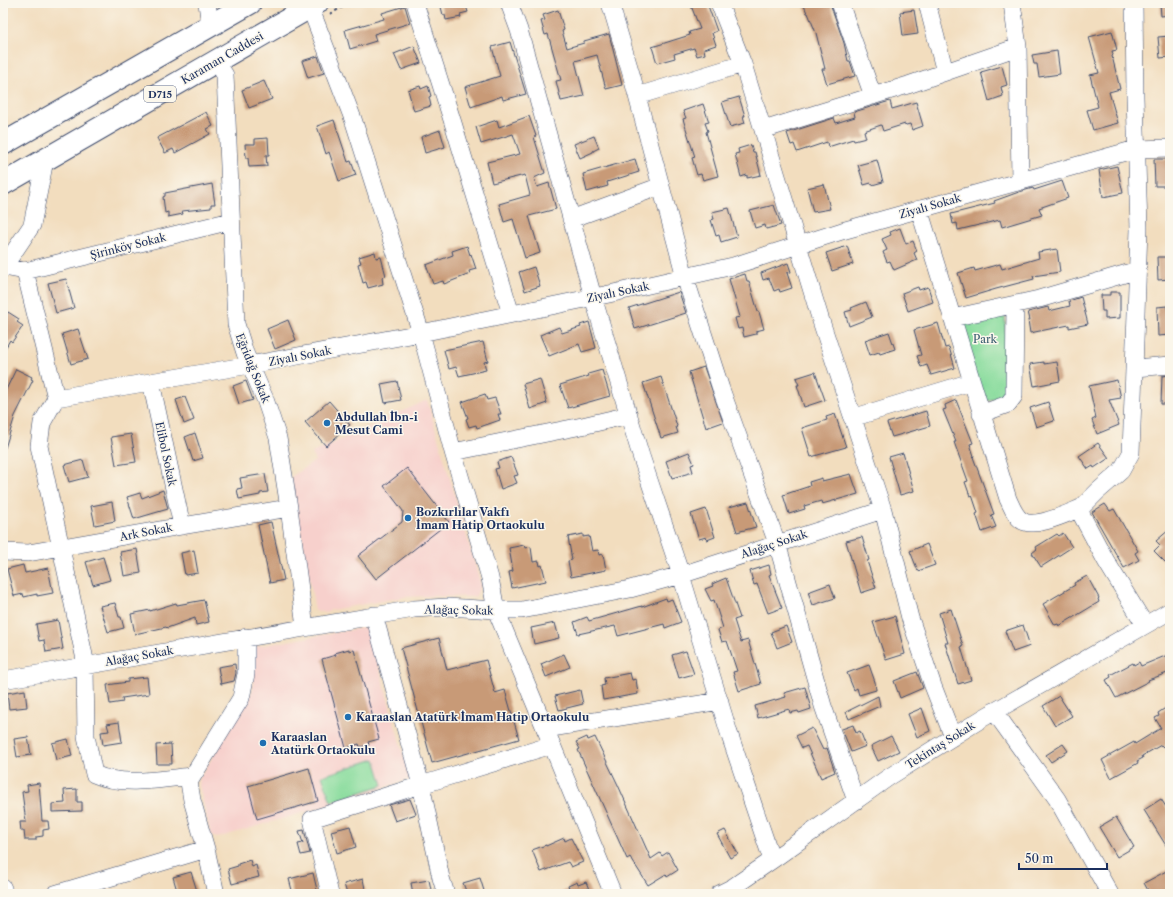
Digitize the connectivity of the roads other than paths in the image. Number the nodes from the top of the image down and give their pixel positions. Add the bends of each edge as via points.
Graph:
1 (207, 3) edge
2 (250, 3) edge
3 (415, 3) edge
4 (509, 3) edge
5 (610, 3) edge
6 (719, 3) edge
7 (840, 3) edge
8 (926, 3) edge
9 (1012, 3) edge
10 (1134, 3) edge
11 (318, 9) edge
12 (210, 26) junction
13 (1018, 47) junction
14 (216, 61) junction
15 (743, 64) junction
16 (945, 72) junction
17 (637, 96) junction
18 (872, 96) junction
19 (763, 130) junction
20 (3, 143) edge
21 (1136, 148) junction
22 (1170, 148) edge
23 (45, 160) junction
24 (1020, 180) junction
25 (3, 184) edge
26 (660, 186) junction
27 (919, 209) junction
28 (571, 219) junction
29 (231, 220) junction
30 (798, 245) junction
31 (3, 267) edge
32 (1138, 270) junction
33 (25, 271) junction
34 (685, 277) junction
35 (592, 297) junction
36 (1015, 304) junction
37 (511, 314) junction
38 (952, 318) junction
39 (421, 333) junction
40 (250, 365) junction
41 (1170, 365) edge
42 (1135, 368) junction
43 (151, 382) junction
44 (971, 382) junction
45 (56, 398) junction
46 (981, 414) junction
47 (629, 415) junction
48 (852, 418) junction
49 (453, 452) junction
50 (289, 508) junction
51 (1081, 508) junction
52 (883, 510) junction
53 (182, 526) junction
54 (777, 543) junction
55 (61, 548) junction
56 (3, 552) edge
57 (681, 575) junction
58 (496, 610) junction
59 (1170, 611) edge
60 (374, 615) junction
61 (1145, 625) junction
62 (305, 627) junction
63 (246, 638) junction
64 (85, 665) junction
65 (3, 680) edge
66 (720, 701) junction
67 (994, 711) junction
68 (545, 729) junction
69 (954, 736) junction
70 (552, 745) junction
71 (192, 776) junction
72 (421, 785) junction
73 (856, 801) junction
74 (206, 849) junction
75 (772, 860) junction
76 (3, 888) edge
77 (4, 894) edge
78 (55, 894) edge
79 (216, 894) edge
80 (330, 894) edge
81 (446, 894) edge
82 (613, 894) edge
83 (720, 894) edge
84 (1110, 894) edge

1 - 12 street
2 - 12 highway
3 - 37 street
4 - 28 street
5 - 17 street
6 - 15 street
7 - 18 street
8 - 16 street
9 - 13 street
10 - 21 street
11 - 14 highway, Karaman Caddesi / D715
11 - 39 street
12 - 20 highway
13 - 16 street
13 - 24 street
14 - 23 highway, Karaman Caddesi / D715
14 - 29 street, Eğridağ Sokak via 225,75
15 - 17 street
15 - 19 street
16 - 18 street
17 - 26 street
18 - 19 street
19 - 30 street
21 - 22 street, Ziyalı Sokak
21 - 24 street, Ziyalı Sokak
21 - 32 street
23 - 25 highway, Karaman Caddesi / D715
23 - 31 street via 32,224
24 - 27 street, Ziyalı Sokak
26 - 28 street
26 - 34 street
27 - 30 street, Ziyalı Sokak
27 - 38 street
28 - 35 street
29 - 33 street, Şirinköy Sokak
29 - 40 street, Eğridağ Sokak via 236,324
30 - 34 street, Ziyalı Sokak via 733,266
30 - 48 street
31 - 33 street
32 - 36 street
32 - 42 street
33 - 45 street
34 - 35 street, Ziyalı Sokak
34 - 54 street via 721,389
35 - 37 street, Ziyalı Sokak
35 - 47 street
36 - 38 street
36 - 46 street via 1014,396 1008,404
37 - 39 street, Ziyalı Sokak
38 - 44 street
39 - 40 street, Ziyalı Sokak
39 - 49 street
40 - 43 street, Ziyalı Sokak
40 - 50 street, Eğridağ Sokak via 266,399 278,438
41 - 42 street
42 - 51 street via 1131,453 1121,471
43 - 45 street, Ziyalı Sokak
43 - 53 street, Elibol Sokak
44 - 46 street
44 - 48 street
45 - 55 street via 42,423 39,446
46 - 51 street via 1008,498 1021,521 1045,522
47 - 49 street
47 - 57 street
48 - 52 street
49 - 58 street via 490,578
50 - 53 street, Ark Sokak
50 - 62 street, Eğridağ Sokak
51 - 61 street via 1081,514 1106,562
52 - 54 street, Alağaç Sokak
52 - 69 street via 910,618 933,686
53 - 55 street, Ark Sokak
54 - 57 street, Alağaç Sokak
54 - 73 street via 823,706
55 - 56 street, Ark Sokak via 28,553
55 - 64 street
57 - 58 street, Alağaç Sokak via 630,589 536,608
57 - 66 street
58 - 60 street, Alağaç Sokak via 431,608
58 - 68 street
59 - 61 street, Tekintaş Sokak
60 - 62 street, Alağaç Sokak
60 - 72 street
61 - 67 street, Tekintaş Sokak
62 - 63 street, Alağaç Sokak
63 - 64 street, Alağaç Sokak
63 - 71 street via 246,674 241,698
64 - 65 street, Alağaç Sokak
64 - 71 street via 86,736 94,774 116,780
66 - 68 street
66 - 75 street
67 - 69 street, Tekintaş Sokak
67 - 84 street via 1057,799
68 - 70 street
69 - 73 street, Tekintaş Sokak
70 - 72 street
70 - 82 street
71 - 74 street via 189,782 192,800
72 - 80 street via 312,819
72 - 81 street
73 - 75 street, Tekintaş Sokak
74 - 78 street
74 - 79 street
75 - 83 street, Tekintaş Sokak
76 - 77 street

